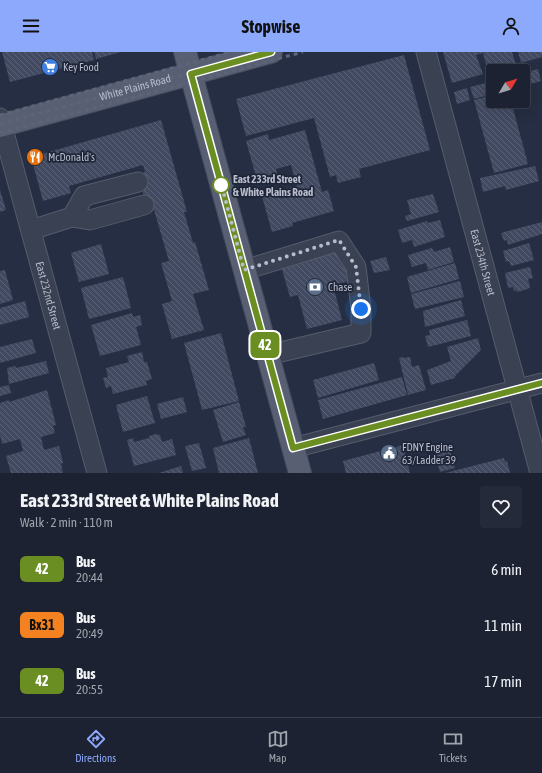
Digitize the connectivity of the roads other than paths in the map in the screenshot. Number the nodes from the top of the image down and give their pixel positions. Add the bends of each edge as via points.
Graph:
1 (185, 52) edge
2 (271, 52) edge
3 (426, 52) edge
4 (191, 74) junction
5 (1, 123) edge
6 (138, 182) dead end
7 (144, 205) dead end
8 (72, 217) junction
9 (31, 230) junction
10 (244, 270) junction
11 (268, 355) junction
12 (542, 383) edge
13 (517, 390) junction
14 (293, 448) junction
15 (98, 473) edge
16 (300, 473) edge
17 (540, 473) edge

1 - 4 main road
2 - 4 main road, White Plains Road
3 - 13 street, East 234th Street
4 - 5 main road, White Plains Road
4 - 10 main road
5 - 9 street, East 232nd Street
6 - 8 street via 84,196
7 - 8 street via 90,220
8 - 9 street
9 - 15 street, East 232nd Street
10 - 11 main road
10 - 11 street via 339,240 356,267 361,309 360,333
11 - 14 main road
12 - 13 street
13 - 14 street
13 - 17 street, East 234th Street
14 - 16 main road

